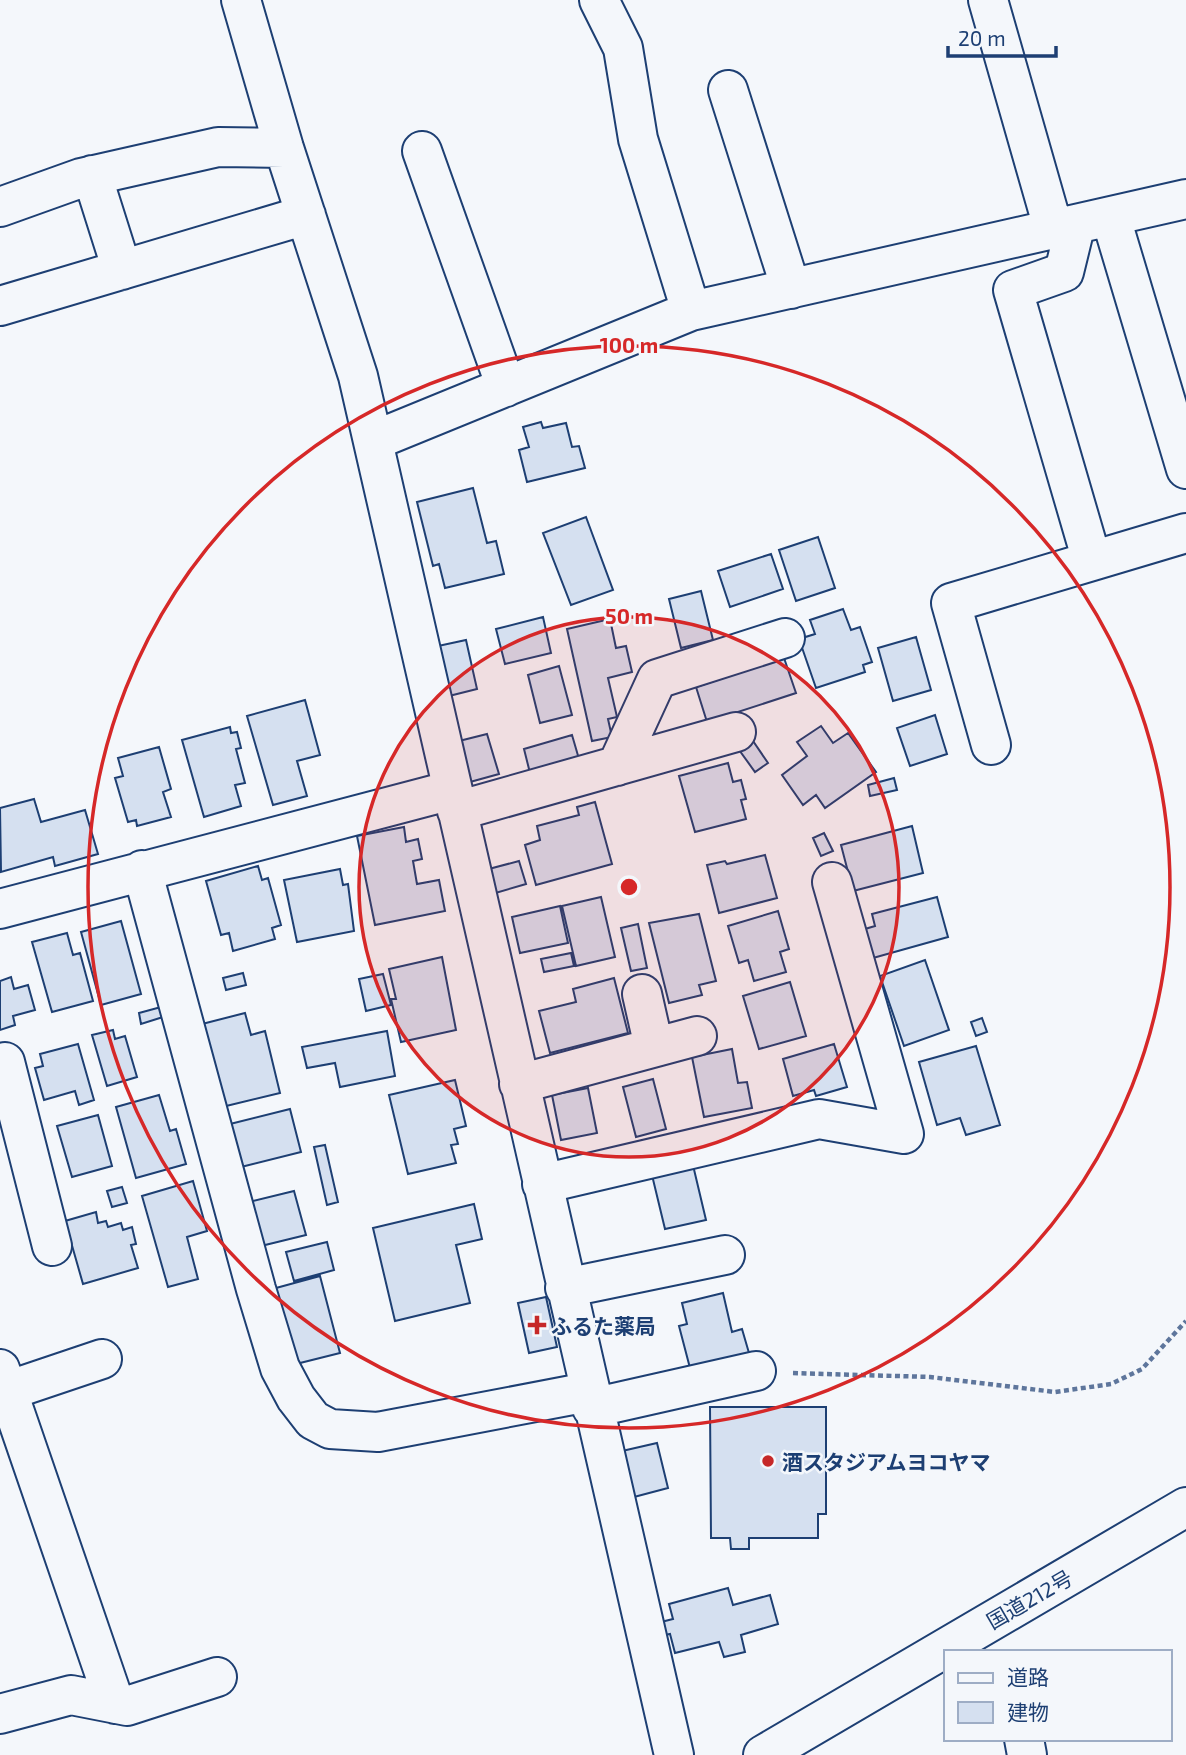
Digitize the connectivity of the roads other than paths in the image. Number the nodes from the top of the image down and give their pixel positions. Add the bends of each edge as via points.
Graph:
1 (241, 0) edge
2 (599, 0) edge
3 (988, 0) edge
4 (728, 90) dead end
5 (284, 148) junction
6 (422, 151) dead end
7 (92, 175) junction
8 (1186, 199) edge
9 (0, 207) edge
10 (306, 215) junction
11 (1111, 218) junction
12 (1064, 229) junction
13 (122, 270) junction
14 (791, 289) junction
15 (0, 306) edge
16 (691, 311) junction
17 (506, 387) junction
18 (373, 441) junction
19 (1186, 469) edge
20 (1186, 533) edge
21 (1092, 561) junction
22 (785, 638) dead end
23 (736, 732) dead end
24 (991, 746) dead end
25 (617, 766) junction
26 (455, 801) junction
27 (142, 870) junction
28 (832, 882) dead end
29 (0, 909) edge
30 (642, 994) dead end
31 (697, 1036) dead end
32 (654, 1047) junction
33 (0, 1065) edge
34 (519, 1084) junction
35 (542, 1184) junction
36 (52, 1246) dead end
37 (725, 1255) dead end
38 (565, 1289) junction
39 (102, 1359) dead end
40 (756, 1371) road end
41 (4, 1380) edge
42 (590, 1400) junction
43 (1186, 1507) edge
44 (980, 1641) edge
45 (963, 1650) edge
46 (944, 1660) edge
47 (217, 1677) dead end
48 (115, 1704) junction
49 (0, 1714) edge
50 (674, 1755) edge
51 (763, 1755) edge

1 - 5 main road
2 - 16 main road via 623,48 638,139
3 - 12 main road
4 - 14 main road
5 - 7 main road via 218,146
5 - 10 main road
6 - 17 main road
7 - 9 main road
7 - 13 main road
8 - 11 main road
10 - 13 main road
10 - 18 main road via 358,376
11 - 12 main road
11 - 19 main road
12 - 14 main road
12 - 21 main road via 1064,272 1013,290
13 - 15 main road
14 - 16 main road
16 - 17 main road
17 - 18 main road
18 - 26 main road
20 - 21 main road
21 - 24 main road via 951,603
22 - 25 main road via 657,679
23 - 25 main road
25 - 26 main road
26 - 27 main road
26 - 34 main road
27 - 29 main road
27 - 42 main road via 256,1289 281,1368 313,1420 330,1429 377,1432
28 - 35 main road via 904,1134 819,1119
30 - 32 main road
31 - 32 main road
32 - 34 main road
33 - 36 main road via 5,1062
34 - 35 main road
35 - 38 main road
37 - 38 main road
38 - 42 main road
39 - 41 main road
40 - 42 main road
41 - 48 main road
42 - 50 main road
43 - 44 main road, 国道212号
44 - 45 main road, 国道212号
46 - 51 main road, 国道212号
47 - 48 main road via 127,1706
48 - 49 main road via 71,1695

